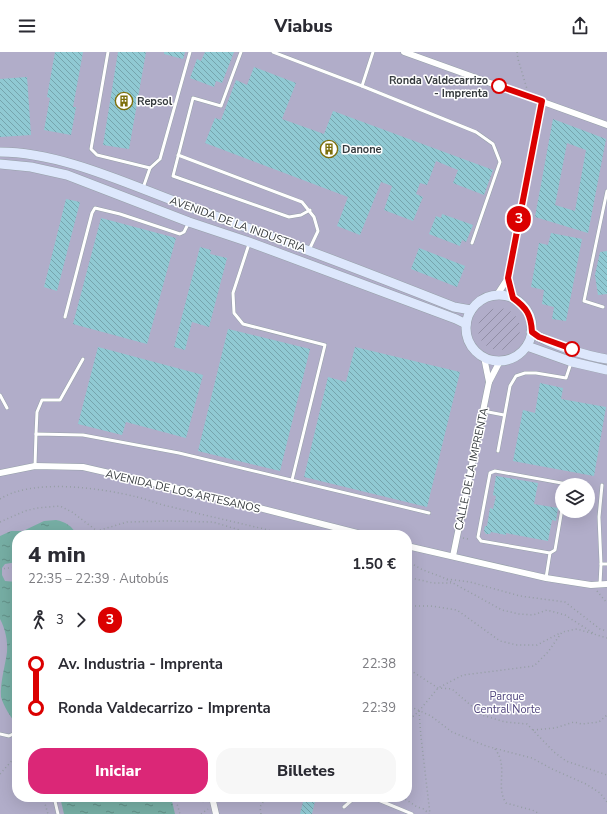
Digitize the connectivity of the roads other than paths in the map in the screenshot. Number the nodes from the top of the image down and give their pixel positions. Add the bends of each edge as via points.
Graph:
1 (108, 52) edge
2 (190, 52) edge
3 (241, 52) edge
4 (273, 52) edge
5 (373, 52) edge
6 (404, 52) edge
7 (362, 86) junction
8 (542, 101) junction
9 (607, 125) edge
10 (0, 152) edge
11 (178, 155) junction
12 (0, 164) edge
13 (150, 168) junction
14 (143, 189) junction
15 (607, 191) edge
16 (310, 210) junction
17 (189, 222) junction
18 (249, 242) junction
19 (472, 243) dead end
20 (309, 250) junction
21 (508, 278) junction
22 (497, 295) junction
23 (513, 298) junction
24 (603, 307) dead end
25 (471, 310) junction
26 (65, 317) dead end
27 (466, 324) junction
28 (532, 332) junction
29 (527, 346) junction
30 (484, 357) junction
31 (83, 358) dead end
32 (607, 359) edge
33 (500, 361) junction
34 (572, 362) junction
35 (607, 370) edge
36 (490, 382) junction
37 (0, 395) edge
38 (7, 408) dead end
39 (483, 411) junction
40 (504, 415) junction
41 (36, 434) junction
42 (498, 451) dead end
43 (35, 466) junction
44 (0, 473) edge
45 (292, 480) junction
46 (555, 482) edge
47 (602, 485) dead end
48 (429, 513) dead end
49 (560, 518) edge
50 (345, 530) edge
51 (412, 547) edge
52 (550, 553) junction
53 (453, 556) junction
54 (601, 564) junction
55 (607, 564) edge
56 (546, 578) junction
57 (604, 584) edge
58 (0, 734) edge
59 (12, 734) edge
60 (55, 802) edge
61 (213, 802) edge
62 (350, 802) edge
63 (383, 802) edge
64 (344, 807) dead end
65 (58, 814) edge
66 (216, 814) edge
67 (412, 814) edge

1 - 13 lane via 91,149 97,155
2 - 13 lane via 160,159
3 - 11 lane via 221,106 192,98
4 - 7 lane
5 - 7 lane
6 - 8 street
7 - 19 lane via 476,132 493,144 500,162
8 - 9 street
8 - 21 street
10 - 14 street, AVENIDA DE LA INDUSTRIA via 33,154 81,166
11 - 16 lane via 302,202
11 - 16 lane via 173,176 288,217 301,215
12 - 17 street, AVENIDA DE LA INDUSTRIA via 31,167 67,175
13 - 14 lane
14 - 20 street, AVENIDA DE LA INDUSTRIA
15 - 24 lane via 584,301
16 - 20 lane via 318,232
17 - 18 street, AVENIDA DE LA INDUSTRIA
17 - 26 lane via 180,234 95,208
18 - 27 street, AVENIDA DE LA INDUSTRIA
18 - 45 lane via 233,293 234,313 243,324 325,345
20 - 25 street, AVENIDA DE LA INDUSTRIA via 454,307
21 - 22 street
21 - 23 street
22 - 23 street
22 - 25 street via 487,297
23 - 28 street via 528,312
25 - 27 street
27 - 30 street via 466,334 470,343 476,352
28 - 29 street
28 - 32 street via 572,350
29 - 33 street via 511,359
29 - 34 street
30 - 33 street
30 - 36 street, CALLE DE LA IMPRENTA
31 - 41 lane via 60,400 42,400 37,412
33 - 36 street, CALLE DE LA IMPRENTA
34 - 35 street
34 - 40 lane via 566,378 536,372 516,376 510,386
36 - 39 street, CALLE DE LA IMPRENTA
37 - 38 lane
39 - 40 lane
39 - 53 street, CALLE DE LA IMPRENTA
40 - 42 lane
41 - 43 lane
41 - 45 lane via 83,435 180,453
43 - 44 street, AVENIDA DE LOS ARTESANOS
43 - 50 street, AVENIDA DE LOS ARTESANOS via 83,467 98,470
45 - 48 lane
46 - 52 lane via 495,471 490,473 478,538 481,541
47 - 54 lane via 599,517
49 - 52 lane via 554,550
51 - 53 street
52 - 56 lane
53 - 56 street
54 - 55 lane
54 - 57 lane
56 - 57 street
58 - 59 lane
60 - 65 lane
61 - 66 street
62 - 64 lane
63 - 67 lane

